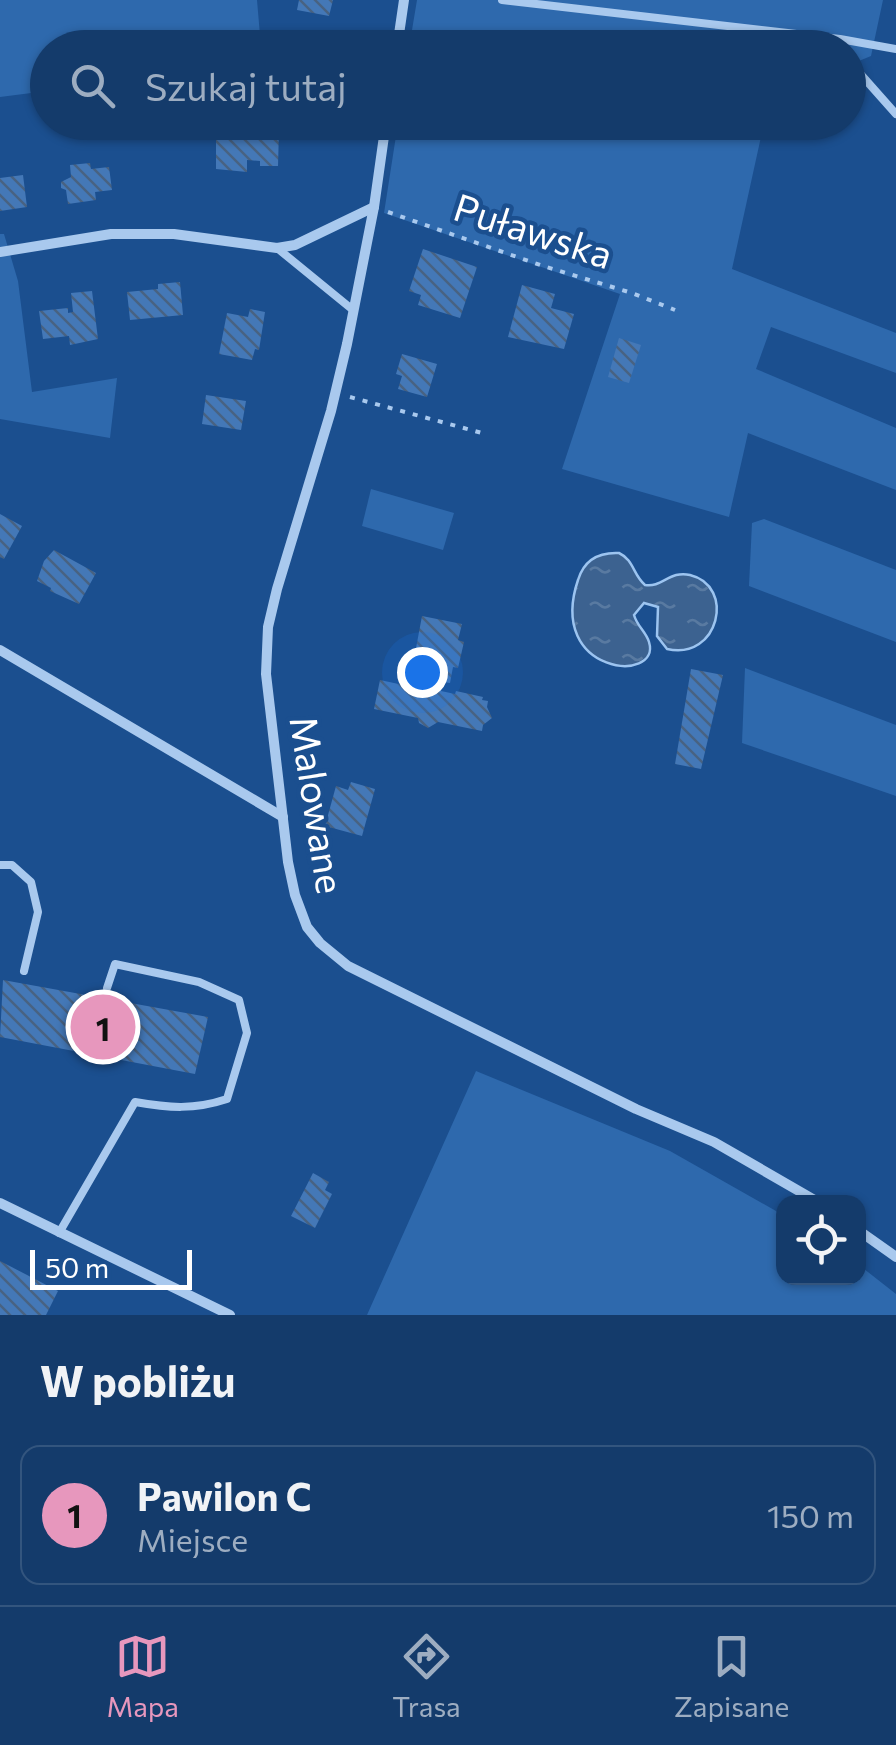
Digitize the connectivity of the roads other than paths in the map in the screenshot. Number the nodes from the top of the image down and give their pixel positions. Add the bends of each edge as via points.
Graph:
1 (404, 0) edge
2 (502, 0) edge
3 (400, 30) edge
4 (739, 30) edge
5 (866, 46) edge
6 (896, 49) edge
7 (866, 80) edge
8 (896, 114) edge
9 (383, 140) edge
10 (374, 207) junction
11 (278, 248) junction
12 (0, 252) edge
13 (352, 310) junction
14 (0, 650) edge
15 (284, 817) junction
16 (0, 866) edge
17 (24, 971) dead end
18 (107, 988) dead end
19 (806, 1195) edge
20 (0, 1203) edge
21 (59, 1233) junction
22 (866, 1236) edge
23 (896, 1257) edge
24 (230, 1315) edge

1 - 3 street
2 - 4 lane
5 - 6 lane
7 - 8 lane
9 - 10 street, Malowane
10 - 11 street
10 - 13 street, Malowane
11 - 12 street via 174,234 112,234
11 - 13 lane
13 - 15 street, Malowane via 336,393 268,627 266,674
14 - 15 street
15 - 19 street, Malowane via 295,895 308,927 335,958 714,1142
16 - 17 lane via 12,865 31,882 38,912
18 - 21 lane via 115,964 199,982 239,1000 247,1034 227,1099 199,1108 135,1102
20 - 21 street
21 - 24 street
22 - 23 street

